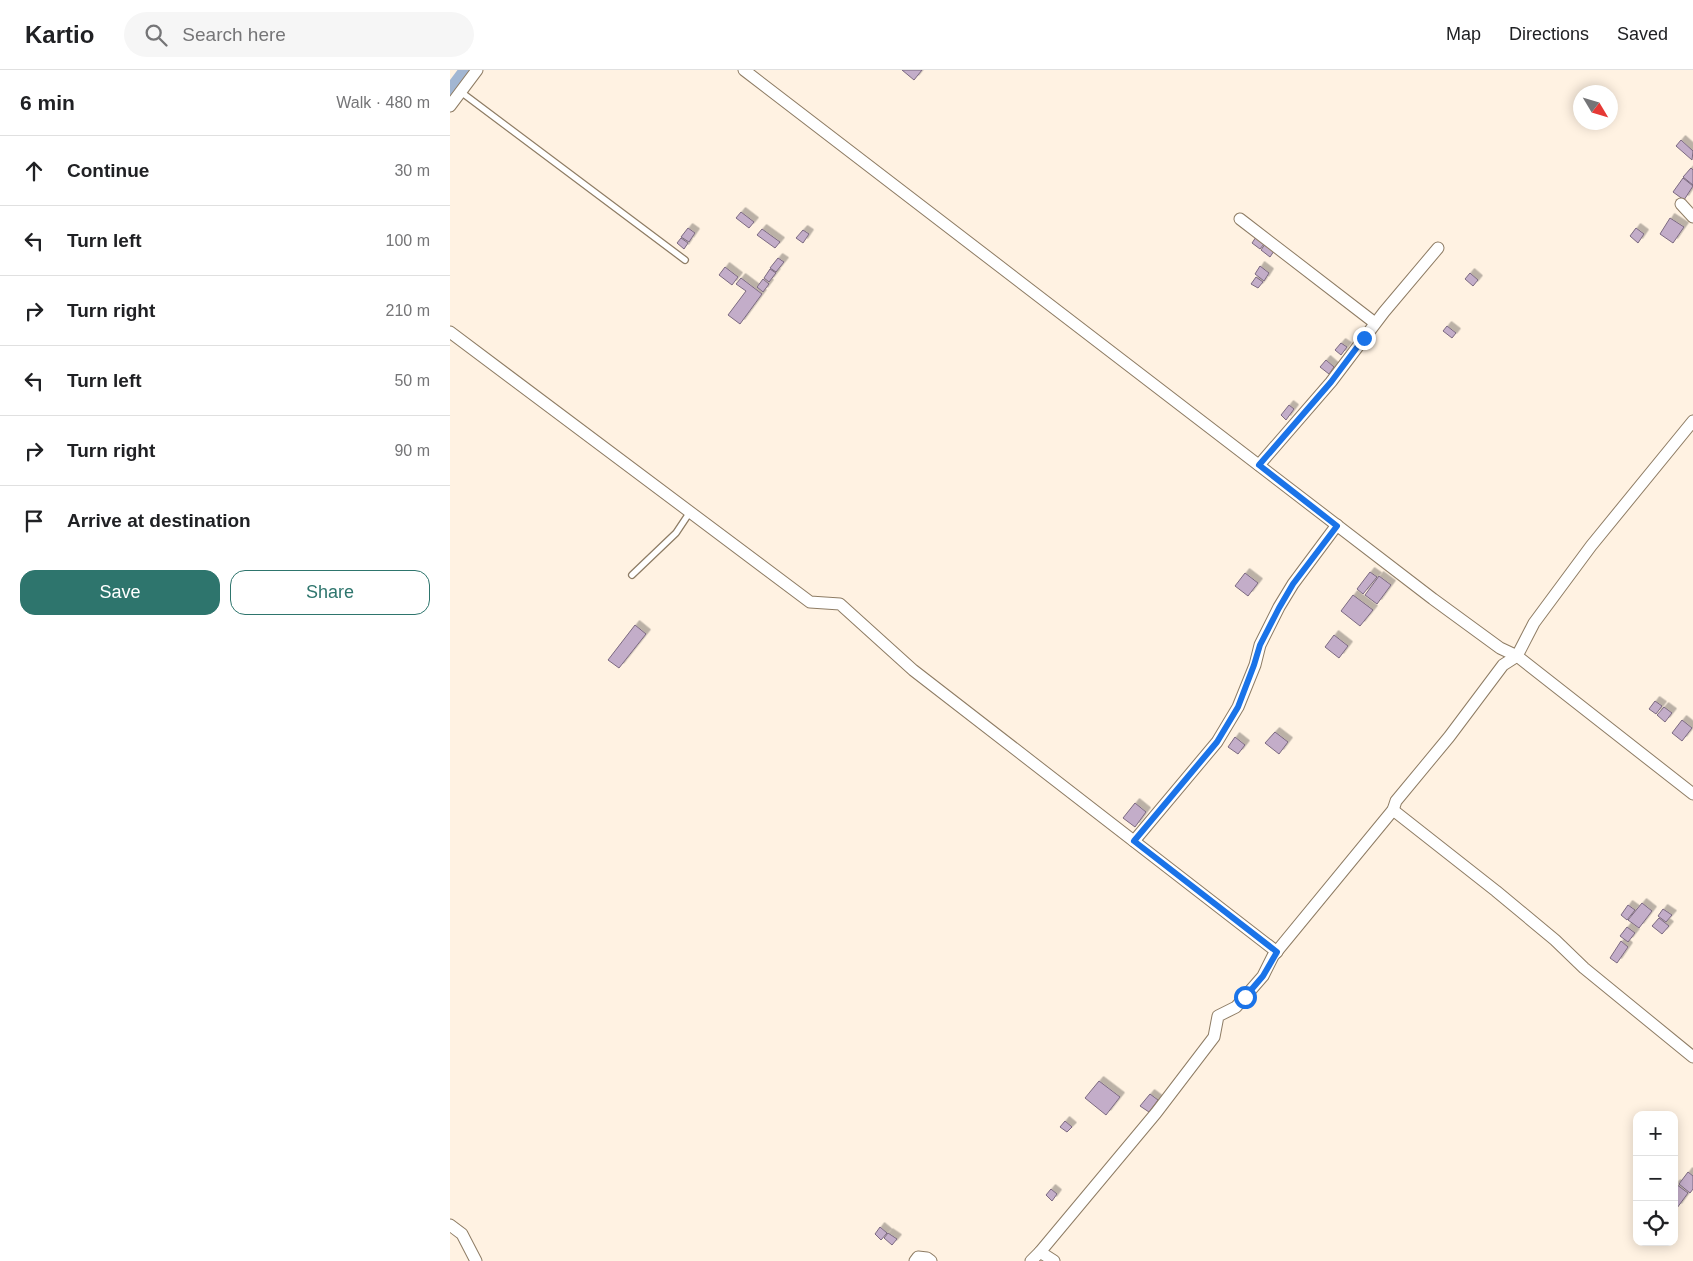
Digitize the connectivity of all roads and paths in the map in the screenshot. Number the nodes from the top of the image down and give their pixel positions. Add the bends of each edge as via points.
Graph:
1 (477, 70) edge
2 (744, 70) edge
3 (461, 92) junction
4 (450, 106) edge
5 (1681, 204) dead end
6 (1693, 217) edge
7 (1240, 219) dead end
8 (1438, 248) dead end
9 (685, 260) dead end
10 (1375, 323) junction
11 (450, 332) edge
12 (1693, 421) edge
13 (1259, 465) junction
14 (690, 512) junction
15 (1337, 526) junction
16 (632, 575) dead end
17 (1517, 656) junction
18 (1693, 794) edge
19 (1393, 810) junction
20 (1134, 841) junction
21 (1277, 952) junction
22 (1693, 1057) edge
23 (450, 1225) edge
24 (1040, 1252) junction
25 (476, 1261) edge
26 (915, 1261) edge
27 (932, 1261) edge
28 (1032, 1261) edge
29 (1054, 1261) edge

1 - 3 street
2 - 13 street
3 - 4 street
3 - 9 lane
5 - 6 street
7 - 10 street
8 - 10 street
10 - 13 street via 1331,382
11 - 14 street
12 - 17 street via 1591,546 1534,623
13 - 15 street
14 - 16 lane via 676,532
14 - 20 street via 810,602 840,604 913,670
15 - 17 street via 1500,648
15 - 20 street via 1279,608 1260,645 1238,707 1217,742
17 - 18 street
17 - 19 street via 1503,665 1396,801
19 - 21 street
19 - 22 street via 1496,891
20 - 21 street
21 - 24 street via 1263,976 1236,1007 1218,1016 1214,1037 1156,1113
23 - 25 street via 462,1234
24 - 28 street
24 - 29 street
26 - 27 street via 918,1257

